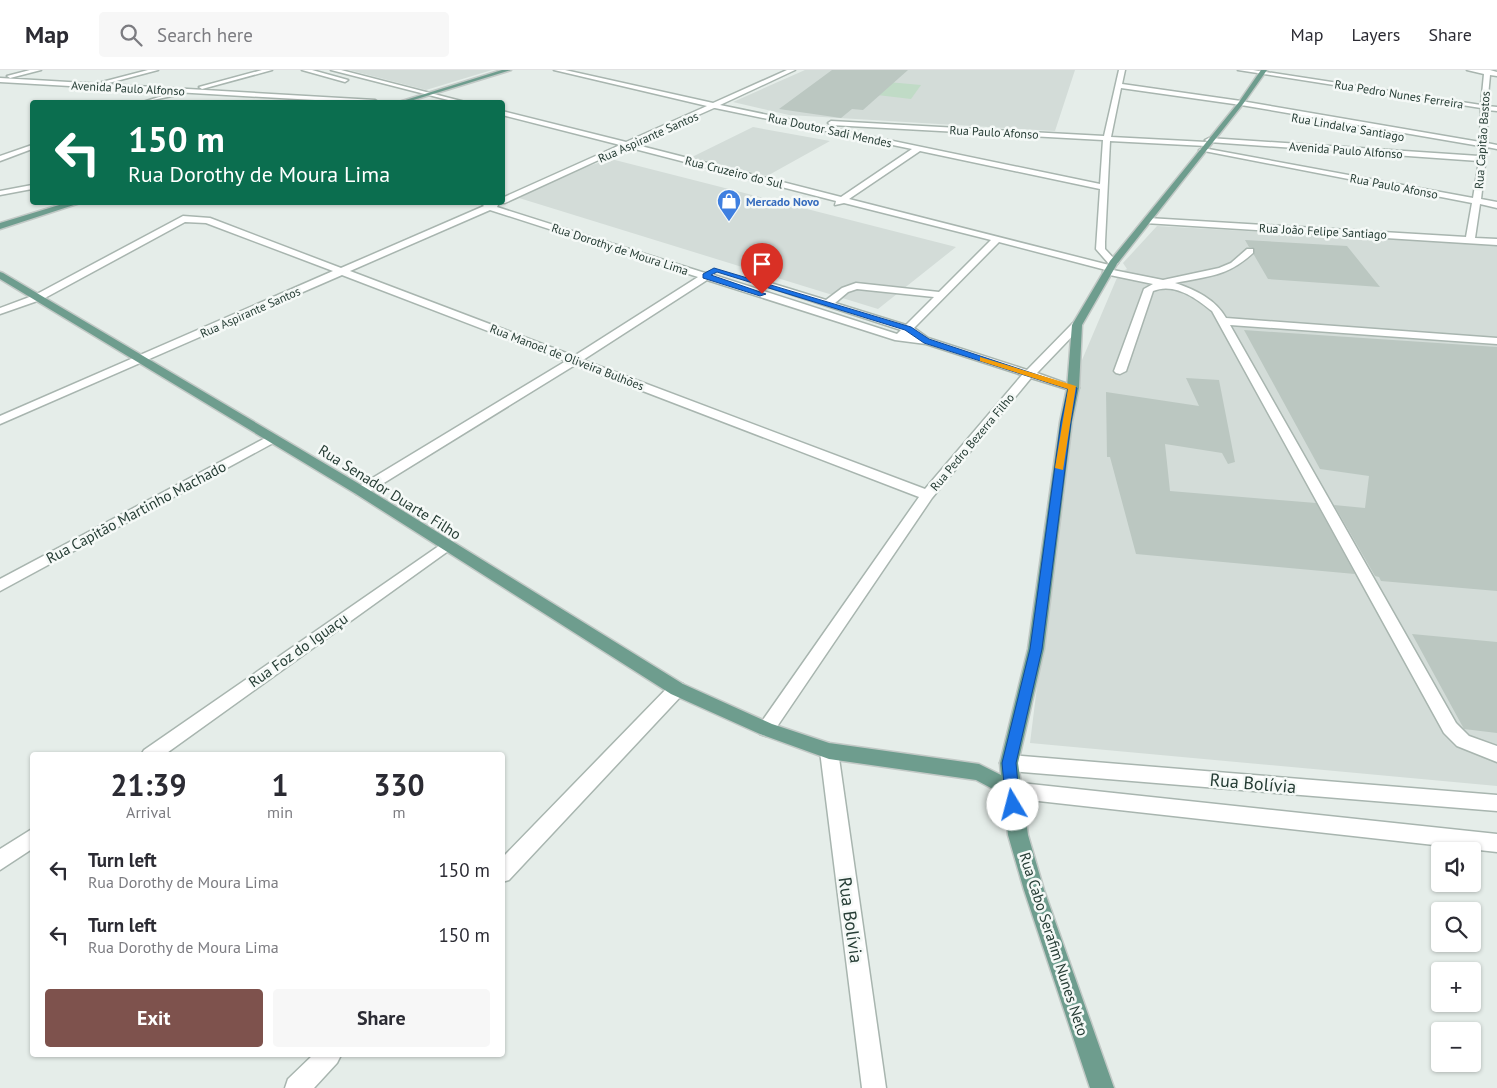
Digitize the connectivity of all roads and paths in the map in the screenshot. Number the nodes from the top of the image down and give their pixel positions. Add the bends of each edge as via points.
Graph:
1 (38, 70) edge
2 (154, 70) edge
3 (269, 70) edge
4 (305, 70) edge
5 (334, 70) edge
6 (508, 70) edge
7 (557, 70) edge
8 (769, 70) edge
9 (1122, 70) edge
10 (1241, 70) edge
11 (1270, 70) edge
12 (1470, 70) edge
13 (1487, 71) edge
14 (789, 72) edge
15 (1263, 72) edge
16 (1497, 74) edge
17 (0, 81) edge
18 (1341, 83) junction
19 (86, 86) junction
20 (1120, 86) junction
21 (77, 89) junction
22 (188, 91) junction
23 (176, 94) junction
24 (429, 94) junction
25 (416, 98) junction
26 (154, 100) edge
27 (283, 100) edge
28 (342, 100) edge
29 (409, 100) edge
30 (424, 100) edge
31 (454, 100) edge
32 (1484, 104) junction
33 (1497, 104) edge
34 (715, 106) junction
35 (1238, 106) junction
36 (1497, 109) edge
37 (505, 114) edge
38 (781, 120) junction
39 (505, 122) edge
40 (585, 134) junction
41 (574, 139) junction
42 (1107, 139) junction
43 (1206, 145) junction
44 (629, 146) junction
45 (30, 147) edge
46 (1497, 147) edge
47 (1482, 148) junction
48 (918, 149) junction
49 (618, 150) junction
50 (1497, 152) edge
51 (0, 159) edge
52 (1483, 159) junction
53 (30, 187) edge
54 (1103, 187) junction
55 (0, 193) edge
56 (505, 199) edge
57 (843, 199) junction
58 (1477, 202) junction
59 (69, 205) edge
60 (491, 205) edge
61 (501, 205) edge
62 (502, 205) edge
63 (1497, 205) edge
64 (832, 206) junction
65 (1148, 221) junction
66 (0, 226) edge
67 (1470, 240) junction
68 (1497, 242) edge
69 (993, 243) junction
70 (1250, 252) dead end
71 (716, 269) junction
72 (1109, 269) junction
73 (343, 271) junction
74 (0, 275) edge
75 (705, 276) junction
76 (1163, 282) junction
77 (941, 295) junction
78 (39, 297) junction
79 (827, 304) junction
80 (0, 311) edge
81 (1223, 321) junction
82 (1076, 325) junction
83 (908, 328) junction
84 (899, 338) junction
85 (1497, 340) edge
86 (926, 341) junction
87 (141, 359) junction
88 (575, 360) junction
89 (1120, 371) dead end
90 (1029, 374) junction
91 (1073, 388) junction
92 (0, 420) edge
93 (271, 439) junction
94 (361, 491) junction
95 (927, 495) junction
96 (446, 546) junction
97 (0, 586) edge
98 (677, 689) junction
99 (766, 730) junction
100 (154, 752) edge
101 (829, 752) junction
102 (1497, 754) edge
103 (1009, 763) junction
104 (979, 772) junction
105 (1010, 790) junction
106 (1497, 803) edge
107 (30, 839) edge
108 (1497, 843) edge
109 (0, 860) edge
110 (505, 870) edge
111 (327, 1057) edge
112 (298, 1088) edge
113 (874, 1088) edge
114 (1102, 1088) edge

1 - 17 street
2 - 19 street
3 - 22 street
4 - 25 street
5 - 24 street
6 - 24 main road
7 - 34 street, Rua Doutor Sadi Mendes
8 - 14 street
9 - 20 street
10 - 15 street, Rua Pedro Nunes Ferreira
11 - 18 street, Rua Pedro Nunes Ferreira
12 - 13 street
13 - 16 street
13 - 32 street, Rua Capitão Bastos
14 - 34 street, Rua Aspirante Santos
15 - 18 street, Rua Pedro Nunes Ferreira
15 - 35 main road, Rua Pedro Bezerra Filho
17 - 19 street, Avenida Paulo Alfonso
17 - 21 street, Avenida Paulo Alfonso
18 - 32 street, Rua Pedro Nunes Ferreira
19 - 21 street
19 - 22 street, Avenida Paulo Alfonso
20 - 35 street, Rua Lindalva Santiago
20 - 42 street
21 - 23 street, Avenida Paulo Alfonso
22 - 23 street
22 - 28 street, Avenida Paulo Alfonso
23 - 26 street
23 - 27 street, Avenida Paulo Alfonso
24 - 25 main road
24 - 31 street
25 - 29 main road
25 - 30 street
32 - 33 street, Rua Pedro Nunes Ferreira
32 - 36 street, Rua Pedro Nunes Ferreira
32 - 47 street, Rua Capitão Bastos
34 - 38 street, Rua Doutor Sadi Mendes
34 - 44 street, Rua Aspirante Santos
35 - 43 main road, Rua Pedro Bezerra Filho
35 - 47 street, Rua Lindalva Santiago
37 - 40 street, Rua Cruzeiro do Sul
38 - 42 street, Rua Paulo Afonso
38 - 48 street, Rua Doutor Sadi Mendes
39 - 41 street, Rua Cruzeiro do Sul
40 - 41 street
40 - 44 street, Rua Cruzeiro do Sul
41 - 49 street, Rua Cruzeiro do Sul
42 - 43 street, Rua Paulo Afonso
42 - 54 street
43 - 52 street, Avenida Paulo Alfonso
43 - 58 street, Rua Paulo Afonso
43 - 65 main road, Rua Pedro Bezerra Filho
44 - 49 street, Rua Aspirante Santos
44 - 57 street, Rua Cruzeiro do Sul
45 - 51 street
46 - 47 street, Rua Lindalva Santiago
47 - 50 street, Rua Lindalva Santiago
47 - 52 street, Rua Capitão Bastos
48 - 54 street, Rua Doutor Sadi Mendes
48 - 57 street
49 - 56 street, Rua Aspirante Santos
49 - 64 street, Rua Cruzeiro do Sul
52 - 58 street, Rua Capitão Bastos
53 - 55 street
54 - 72 street via 1101,249
57 - 64 street
57 - 69 street, Rua Cruzeiro do Sul
58 - 63 street, Rua Paulo Afonso
58 - 67 street, Rua Capitão Bastos
59 - 66 main road
60 - 73 street, Rua Aspirante Santos
61 - 75 street, Rua Dorothy de Moura Lima
62 - 71 street, Rua Dorothy de Moura Lima
64 - 69 street, Rua Cruzeiro do Sul
65 - 67 street, Rua João Felipe Santiago
65 - 72 main road, Rua Pedro Bezerra Filho
67 - 68 street, Rua João Felipe Santiago
69 - 72 street, Rua Cruzeiro do Sul
69 - 77 street
70 - 76 street via 1232,266
71 - 75 street
71 - 79 street, Rua Dorothy de Moura Lima
72 - 76 street, Rua Cruzeiro do Sul
72 - 82 main road, Rua Pedro Bezerra Filho
73 - 78 street, Rua Manoel de Oliveira Bulhões via 207,220 183,219
73 - 87 street, Rua Aspirante Santos
73 - 88 street, Rua Manoel de Oliveira Bulhões
74 - 78 main road, Rua Senador Duarte Filho
75 - 84 street, Rua Dorothy de Moura Lima
75 - 88 street
76 - 81 street via 1203,297
76 - 89 street via 1149,289
77 - 79 street via 856,286
77 - 83 street
78 - 80 street, Rua Manoel de Oliveira Bulhões
78 - 87 main road, Rua Senador Duarte Filho
79 - 83 street, Rua Dorothy de Moura Lima
81 - 85 street
81 - 102 street via 1450,728 1462,741
82 - 90 street, Rua Pedro Bezerra Filho
82 - 91 main road, Rua Cabo Serafim Nunes Neto
83 - 84 street
83 - 86 street, Rua Dorothy de Moura Lima
84 - 86 street, Rua Dorothy de Moura Lima
86 - 90 street, Rua Dorothy de Moura Lima
87 - 92 street, Rua Aspirante Santos
87 - 93 main road, Rua Senador Duarte Filho
88 - 94 street
88 - 95 street, Rua Manoel de Oliveira Bulhões
90 - 91 street, Rua Dorothy de Moura Lima
90 - 95 street, Rua Pedro Bezerra Filho
91 - 103 main road, Rua Cabo Serafim Nunes Neto via 1036,649
93 - 94 main road, Rua Senador Duarte Filho
93 - 97 street, Rua Capitão Martinho Machado
94 - 96 main road, Rua Senador Duarte Filho
95 - 99 street, Rua Pedro Bezerra Filho
96 - 98 main road, Rua Senador Duarte Filho
96 - 100 street, Rua Foz do Iguaçu
98 - 99 main road, Rua Senador Duarte Filho
98 - 110 street
99 - 101 main road, Rua Senador Duarte Filho
101 - 104 main road, Rua Senador Duarte Filho
101 - 113 street, Rua Bolívia
103 - 104 main road
103 - 105 main road, Rua Cabo Serafim Nunes Neto
103 - 106 street, Rua Bolívia
104 - 105 main road
105 - 108 street, Rua Bolívia
105 - 114 main road, Rua Cabo Serafim Nunes Neto via 1018,835 1034,890
107 - 109 street
111 - 112 street

